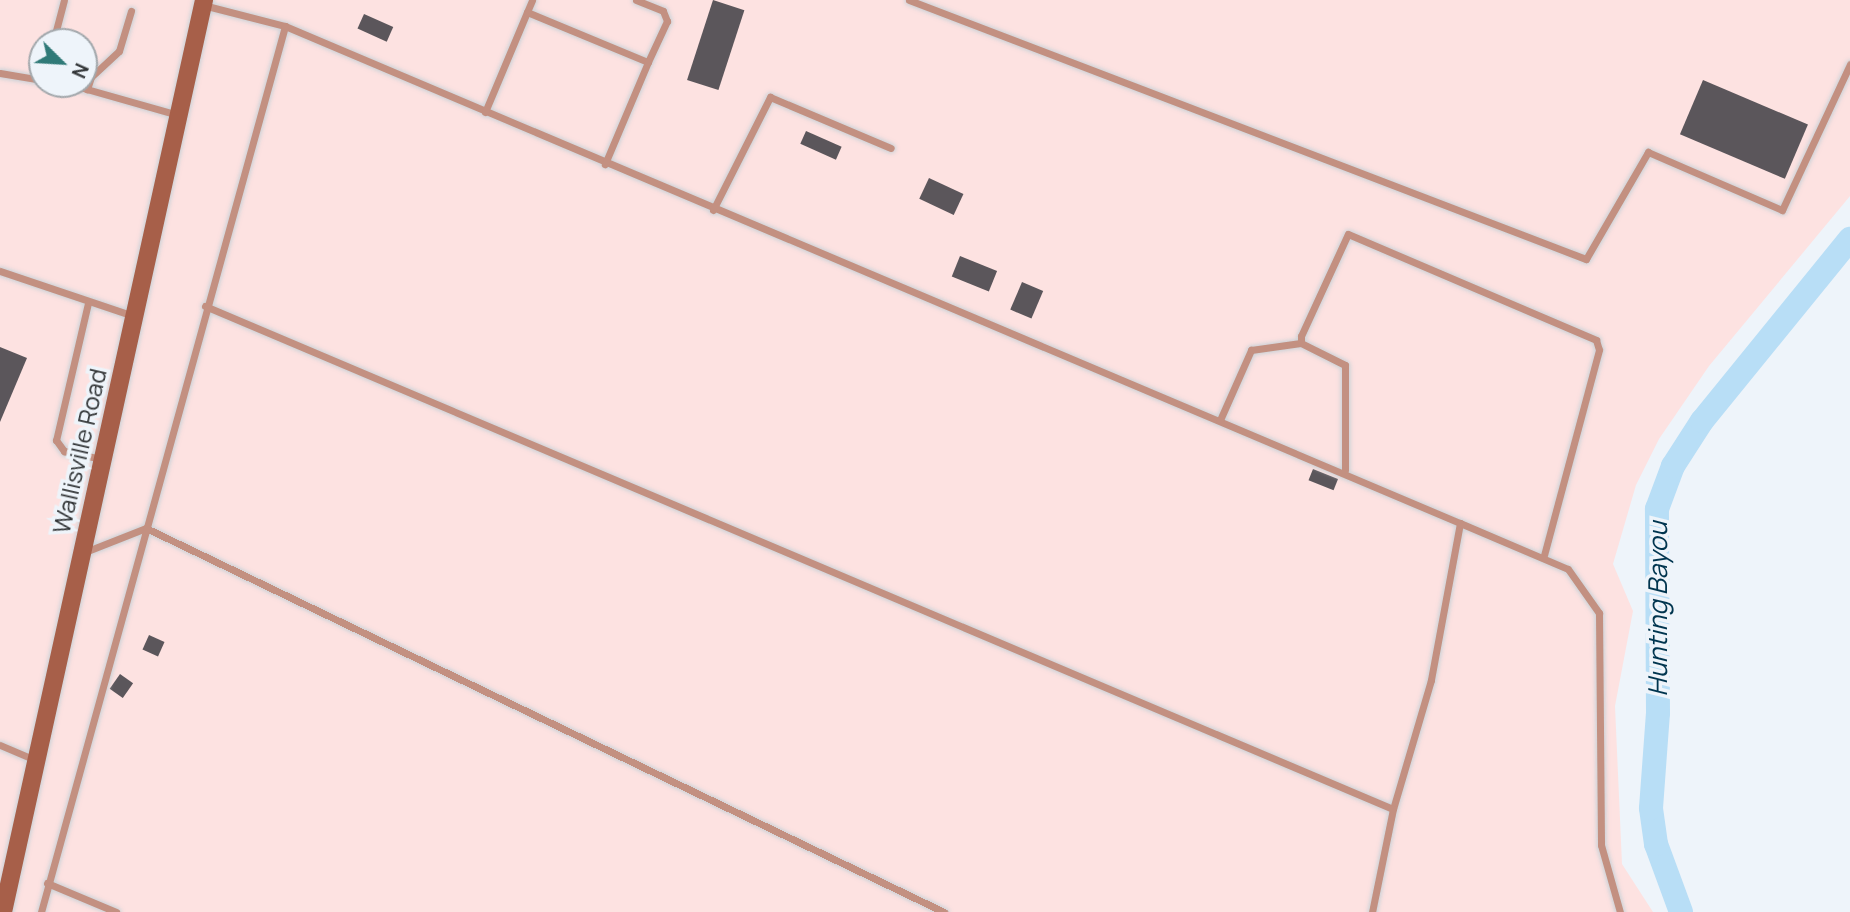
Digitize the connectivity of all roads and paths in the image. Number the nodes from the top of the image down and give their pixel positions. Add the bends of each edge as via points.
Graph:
1 (64, 0) edge
2 (532, 0) edge
3 (636, 0) edge
4 (909, 0) edge
5 (204, 3) edge
6 (131, 10) dead end
7 (527, 12) junction
8 (285, 26) junction
9 (57, 28) edge
10 (648, 62) junction
11 (1850, 64) edge
12 (98, 67) edge
13 (0, 73) edge
14 (28, 78) edge
15 (98, 92) edge
16 (485, 112) junction
17 (178, 115) junction
18 (891, 148) dead end
19 (605, 164) junction
20 (713, 210) junction
21 (0, 271) edge
22 (88, 303) junction
23 (205, 306) junction
24 (134, 316) junction
25 (1301, 343) junction
26 (1220, 420) junction
27 (102, 459) junction
28 (1345, 470) junction
29 (1460, 523) junction
30 (146, 528) junction
31 (81, 554) junction
32 (1544, 555) junction
33 (0, 745) edge
34 (36, 760) junction
35 (1393, 809) junction
36 (47, 883) junction
37 (3, 912) edge
38 (41, 912) edge
39 (116, 912) edge
40 (944, 912) edge
41 (1372, 912) edge
42 (1620, 912) edge

1 - 9 lane
2 - 7 lane
3 - 10 lane via 663,11 667,21
4 - 11 lane via 1586,259 1648,152 1782,211
5 - 8 lane
5 - 17 main road, Wallisville Road
6 - 12 lane via 119,51
7 - 10 lane
7 - 16 lane
8 - 16 lane
8 - 23 lane
10 - 19 lane
13 - 14 lane
15 - 17 lane
16 - 19 lane
17 - 24 main road, Wallisville Road
18 - 20 lane via 770,97
19 - 20 lane
20 - 26 lane
21 - 22 lane
22 - 24 lane
22 - 27 lane via 56,440 64,452
23 - 30 lane
23 - 35 lane
24 - 27 main road, Wallisville Road
25 - 26 lane via 1251,350
25 - 28 lane via 1345,365
25 - 32 lane via 1348,234 1596,340 1599,351
26 - 28 lane
27 - 31 main road, Wallisville Road
28 - 29 lane
29 - 32 lane
29 - 35 lane via 1431,680
30 - 31 lane
30 - 36 lane
30 - 40 lane
31 - 34 main road, Wallisville Road
32 - 42 lane via 1568,569 1599,613 1601,845
33 - 34 lane
34 - 37 main road, Wallisville Road
35 - 41 lane
36 - 38 lane
36 - 39 lane

